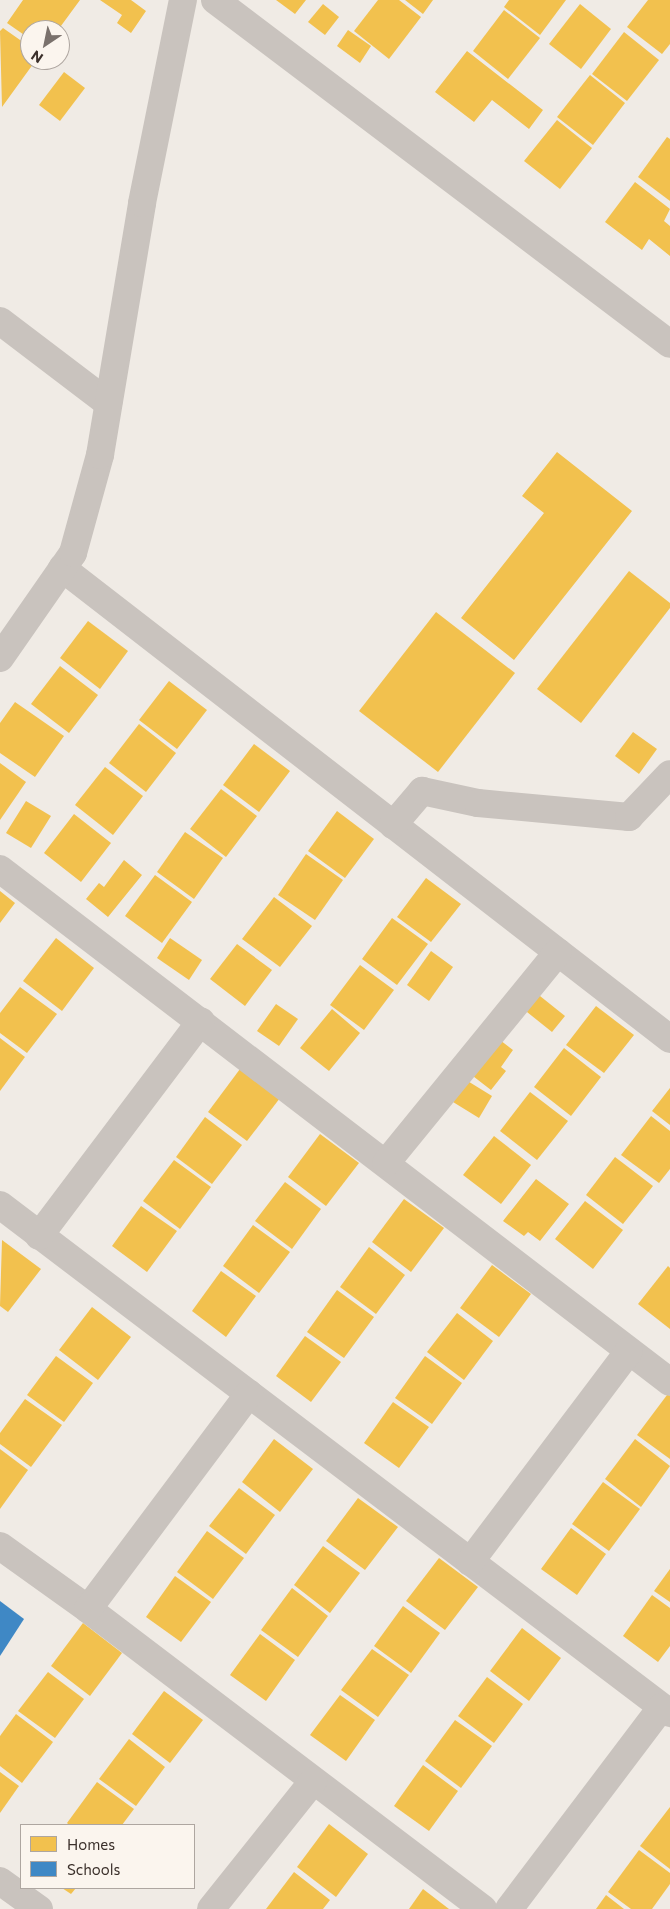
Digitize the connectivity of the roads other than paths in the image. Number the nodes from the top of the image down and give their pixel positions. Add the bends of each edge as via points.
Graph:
1 (183, 0) edge
2 (215, 0) edge
3 (0, 321) edge
4 (670, 344) edge
5 (108, 403) junction
6 (62, 568) junction
7 (0, 658) edge
8 (670, 774) edge
9 (393, 825) junction
10 (0, 869) edge
11 (558, 952) junction
12 (201, 1021) junction
13 (670, 1039) edge
14 (386, 1163) junction
15 (0, 1205) edge
16 (39, 1236) junction
17 (629, 1351) junction
18 (670, 1382) edge
19 (249, 1394) junction
20 (0, 1546) edge
21 (470, 1562) junction
22 (88, 1609) junction
23 (666, 1710) edge
24 (313, 1780) junction
25 (0, 1881) edge
26 (39, 1909) edge
27 (211, 1909) edge
28 (484, 1909) edge
29 (509, 1909) edge

1 - 5 street via 142,203
2 - 4 street
3 - 5 street
5 - 6 street via 100,455 73,552
6 - 7 street
6 - 9 street
8 - 9 street via 629,817 478,803 422,791
9 - 11 street
10 - 12 street
11 - 13 street
11 - 14 street
12 - 14 street
12 - 16 street
14 - 17 street
15 - 16 street
16 - 19 street
17 - 18 street
17 - 21 street
19 - 21 street
19 - 22 street
20 - 22 street
21 - 23 street
22 - 24 street
23 - 29 street
24 - 27 street
24 - 28 street
25 - 26 street

